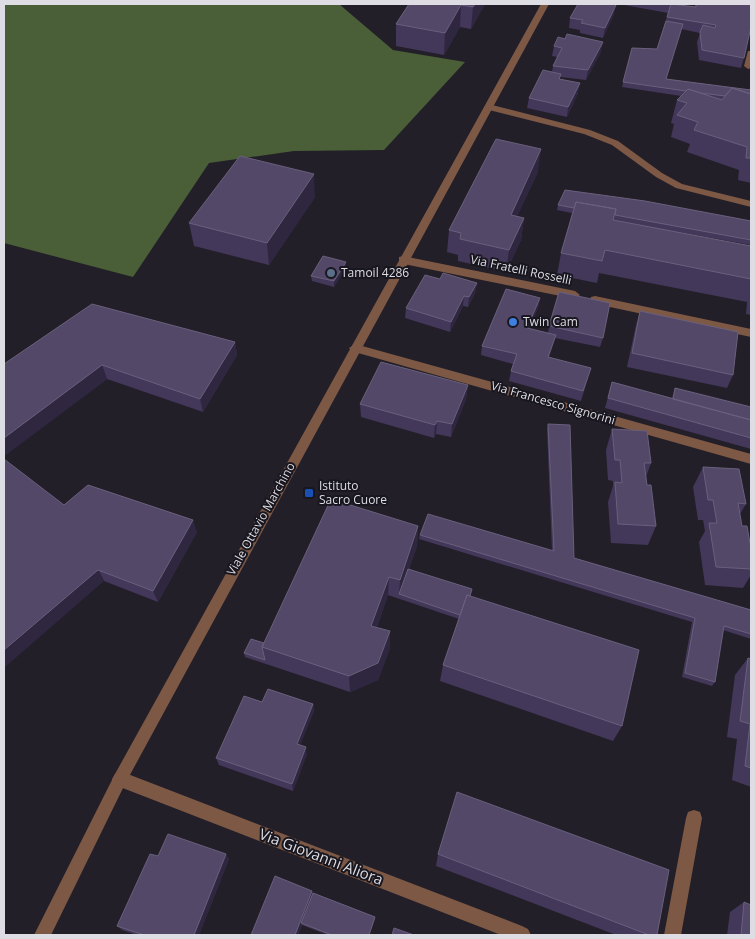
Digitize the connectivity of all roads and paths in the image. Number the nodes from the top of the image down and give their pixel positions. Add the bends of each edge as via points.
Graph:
1 (545, 4) edge
2 (751, 53) edge
3 (748, 66) dead end
4 (488, 107) junction
5 (751, 204) edge
6 (403, 260) junction
7 (751, 333) edge
8 (355, 348) junction
9 (751, 459) edge
10 (120, 779) junction
11 (694, 818) dead end
12 (42, 935) edge
13 (522, 935) edge
14 (672, 935) edge

1 - 4 street, Viale Ottavio Marchino
2 - 3 street
4 - 5 street via 587,132 614,143 679,186
4 - 6 street, Viale Ottavio Marchino
6 - 7 street, Via Fratelli Rosselli
6 - 8 street, Viale Ottavio Marchino
8 - 9 street, Via Francesco Signorini
8 - 10 street, Viale Ottavio Marchino
10 - 12 street, Viale Ottavio Marchino
10 - 13 street, Via Giovanni Aliora
11 - 14 street

